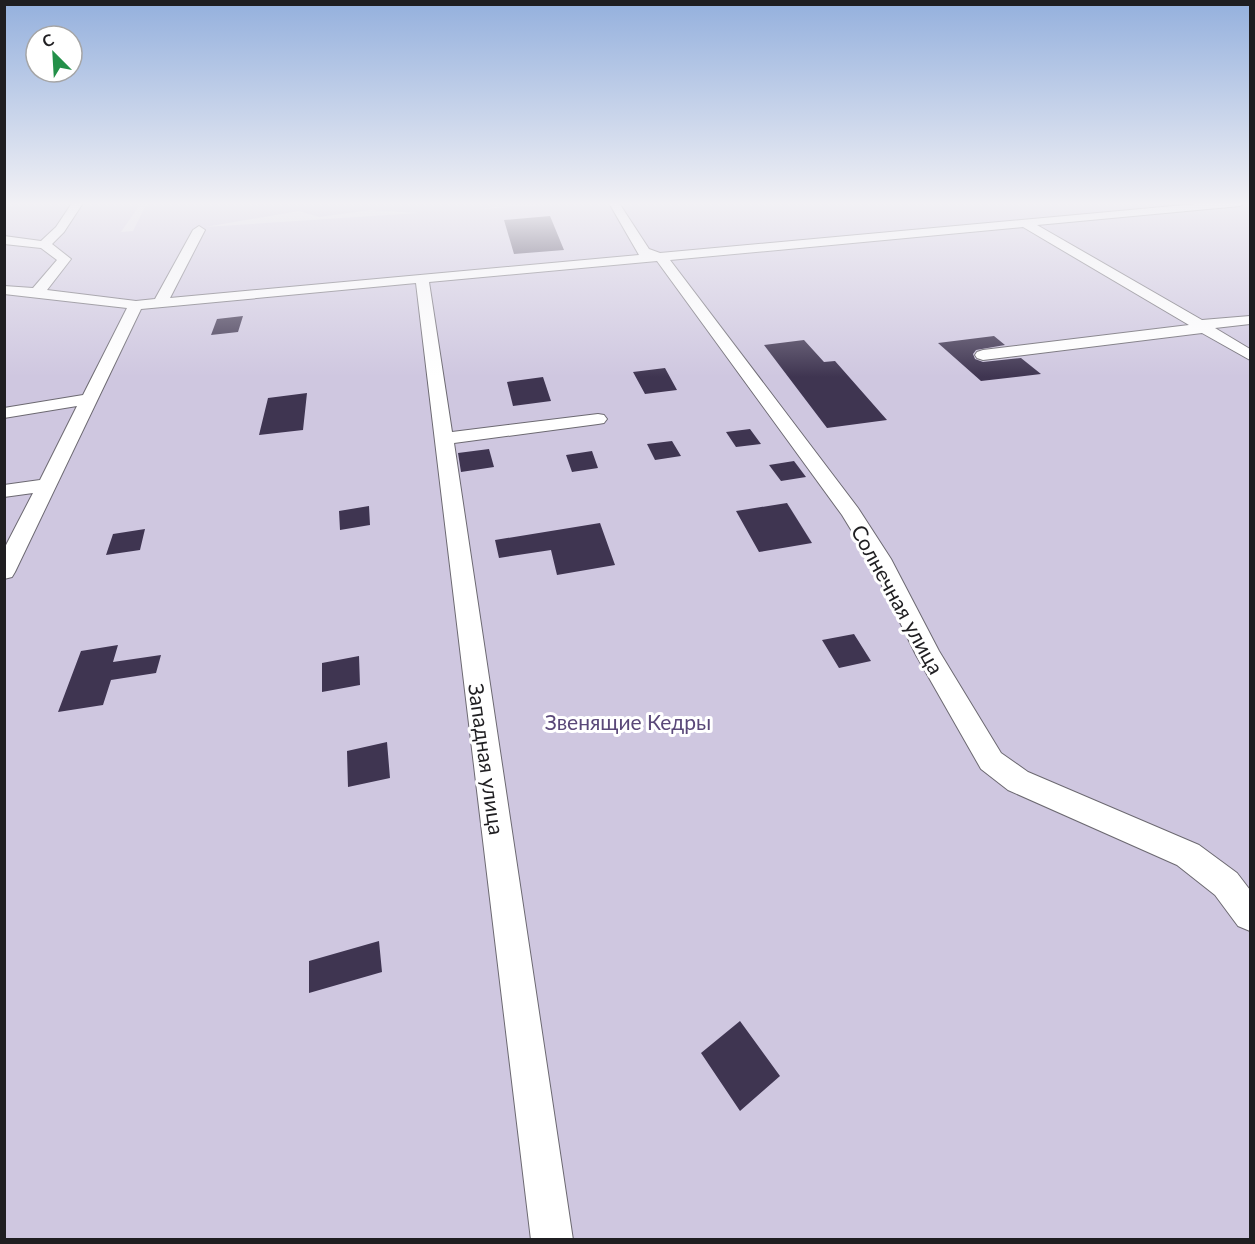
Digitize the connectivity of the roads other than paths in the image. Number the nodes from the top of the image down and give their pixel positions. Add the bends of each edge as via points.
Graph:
1 (63, 261) edge
2 (182, 261) edge
3 (620, 261) edge
4 (664, 261) edge
5 (1089, 261) edge
6 (571, 266) junction
7 (422, 279) junction
8 (579, 280) dead end
9 (4, 290) edge
10 (37, 293) junction
11 (160, 303) junction
12 (136, 305) junction
13 (1251, 320) edge
14 (1202, 326) junction
15 (983, 355) dead end
16 (1251, 355) edge
17 (90, 399) junction
18 (4, 413) edge
19 (598, 419) dead end
20 (444, 439) junction
21 (48, 484) junction
22 (4, 491) edge
23 (4, 572) edge
24 (1251, 915) edge
25 (552, 1239) edge

1 - 10 street
2 - 11 street
3 - 6 street
4 - 24 street, Солнечная улица via 851,513 991,761 1018,781 1188,855 1226,884
5 - 14 street
6 - 7 street
6 - 8 street
7 - 11 street
7 - 20 street, Западная улица
9 - 10 street
10 - 12 street
11 - 12 street
12 - 17 street
13 - 14 street
14 - 15 street
14 - 16 street
17 - 18 street
17 - 21 street
19 - 20 street
20 - 25 street, Западная улица
21 - 22 street
21 - 23 street

